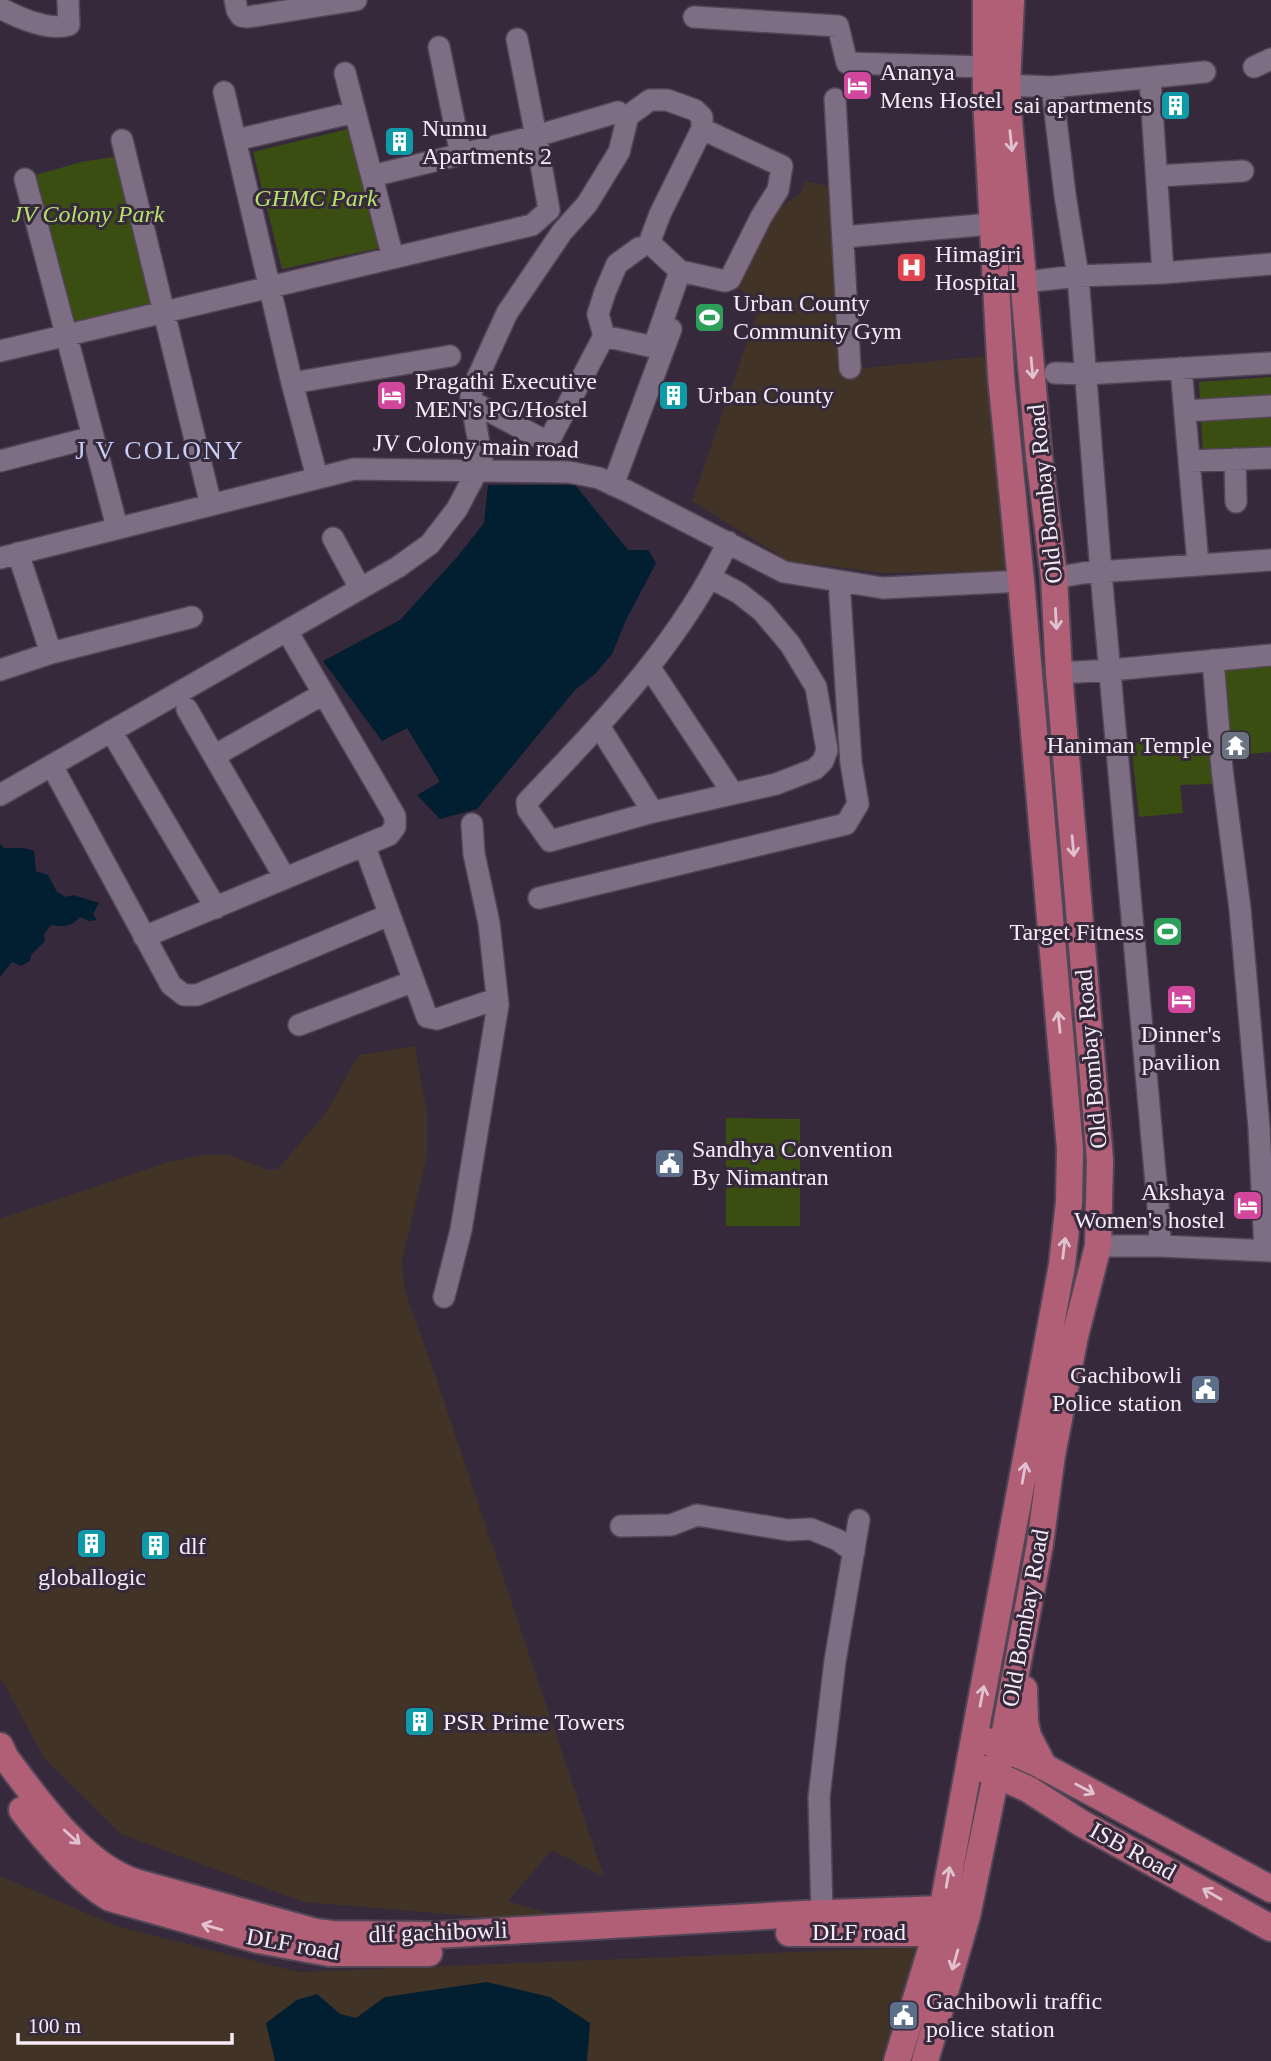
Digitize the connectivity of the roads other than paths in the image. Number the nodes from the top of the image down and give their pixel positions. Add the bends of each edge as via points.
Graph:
1 (68, 0) edge
2 (235, 0) edge
3 (356, 0) edge
4 (986, 0) edge
5 (1011, 0) edge
6 (0, 8) edge
7 (694, 17) dead end
8 (517, 39) dead end
9 (439, 47) dead end
10 (985, 66) junction
11 (1205, 72) dead end
12 (345, 73) dead end
13 (1150, 79) junction
14 (1007, 85) junction
15 (1052, 87) junction
16 (224, 92) dead end
17 (835, 99) dead end
18 (355, 112) junction
19 (618, 112) dead end
20 (702, 129) junction
21 (536, 136) junction
22 (121, 140) dead end
23 (236, 140) junction
24 (461, 155) junction
25 (1242, 170) dead end
26 (372, 176) junction
27 (1157, 176) junction
28 (25, 179) dead end
29 (991, 223) junction
30 (843, 237) junction
31 (648, 244) junction
32 (393, 258) junction
33 (1271, 264) edge
34 (680, 271) junction
35 (1163, 273) junction
36 (1078, 276) junction
37 (1024, 282) junction
38 (271, 287) junction
39 (164, 313) junction
40 (676, 316) dead end
41 (65, 336) junction
42 (604, 336) junction
43 (0, 351) edge
44 (450, 356) dead end
45 (1271, 363) edge
46 (850, 368) dead end
47 (1181, 368) junction
48 (1055, 373) dead end
49 (1086, 374) junction
50 (292, 383) junction
51 (471, 399) junction
52 (1270, 406) edge
53 (1185, 411) junction
54 (93, 437) junction
55 (1271, 458) edge
56 (1235, 460) junction
57 (0, 461) edge
58 (1191, 461) junction
59 (481, 471) junction
60 (317, 477) junction
61 (623, 480) junction
62 (1236, 502) dead end
63 (211, 505) junction
64 (117, 527) junction
65 (333, 538) dead end
66 (728, 542) junction
67 (9, 555) edge
68 (1271, 560) edge
69 (1198, 564) junction
70 (1101, 573) junction
71 (711, 578) junction
72 (1054, 578) junction
73 (838, 581) junction
74 (1021, 582) junction
75 (360, 588) junction
76 (192, 617) dead end
77 (287, 631) junction
78 (51, 653) junction
79 (1271, 655) edge
80 (1213, 660) junction
81 (650, 668) junction
82 (0, 670) edge
83 (1111, 670) junction
84 (1059, 673) junction
85 (323, 694) junction
86 (187, 709) dead end
87 (599, 726) junction
88 (111, 731) junction
89 (214, 756) junction
90 (52, 765) junction
91 (732, 792) junction
92 (0, 796) edge
93 (653, 811) junction
94 (471, 824) dead end
95 (365, 847) junction
96 (285, 878) junction
97 (539, 898) dead end
98 (216, 908) junction
99 (389, 915) junction
100 (144, 937) junction
101 (414, 981) junction
102 (496, 999) junction
103 (299, 1025) dead end
104 (1098, 1246) junction
105 (1160, 1246) junction
106 (1268, 1251) edge
107 (444, 1297) dead end
108 (1056, 1298) junction
109 (1083, 1304) junction
110 (859, 1520) dead end
111 (621, 1526) dead end
112 (854, 1552) junction
113 (1023, 1635) junction
114 (975, 1736) junction
115 (0, 1746) edge
116 (1002, 1747) junction
117 (970, 1763) junction
118 (1044, 1767) junction
119 (996, 1773) junction
120 (0, 1779) edge
121 (986, 1818) junction
122 (1082, 1823) junction
123 (115, 1887) junction
124 (1271, 1889) edge
125 (822, 1914) junction
126 (940, 1921) junction
127 (1271, 1928) edge
128 (897, 2061) edge
129 (925, 2061) edge

1 - 6 street via 69,25 61,27
2 - 3 street via 241,16 248,17
4 - 10 main road
5 - 14 main road, Old Bombay Road
7 - 10 street via 838,26 846,63
8 - 21 street
9 - 24 street
10 - 29 main road
11 - 13 street
12 - 18 street
13 - 15 street
13 - 27 street
14 - 15 street
14 -> 37 main road, Old Bombay Road
15 - 36 street
16 - 23 street
17 - 30 street
18 - 23 street
18 - 26 street
19 - 21 street
20 - 31 street
20 - 34 street via 782,166 778,190 730,279
20 - 51 street via 702,117 695,110 667,100 650,100 628,116 613,162 507,313
21 - 24 street
21 - 32 street via 549,210 532,225
22 - 39 street
23 - 38 street
24 - 26 street
25 - 27 street
26 - 32 street
27 - 35 street
28 - 41 street
29 - 30 street
29 - 74 main road
30 - 46 street
31 - 34 street
31 - 42 street via 617,264 598,314
32 - 38 street
33 - 35 street
34 - 42 street via 655,343 644,346
35 - 36 street
36 - 37 street
36 - 49 street
37 -> 72 main road, Old Bombay Road
38 - 39 street
38 - 50 street
39 - 41 street
39 - 63 street
40 - 61 street
41 - 43 street
41 - 54 street
42 - 51 street via 551,436 545,439
44 - 50 street
45 - 47 street
47 - 49 street
47 - 53 street
48 - 49 street
49 - 70 street
50 - 60 street
51 - 59 street
52 - 53 street
53 - 58 street
54 - 57 street
54 - 64 street
55 - 56 street
56 - 58 street
56 - 62 street
58 - 69 street
59 - 60 street, JV Colony main road via 354,469
59 - 61 street, JV Colony main road via 569,472
59 - 75 street via 430,544
60 - 63 street, JV Colony main road
61 - 66 street, JV Colony main road
63 - 64 street, JV Colony main road
64 - 67 street, JV Colony main road
65 - 75 street
66 - 71 street
66 - 73 street, JV Colony main road via 784,572
67 - 78 street
68 - 69 street
69 - 70 street
70 - 72 street
70 - 83 street
71 - 81 street
71 - 91 street via 762,611 790,644 816,687 827,750 815,769
72 -> 84 main road, Old Bombay Road
73 - 74 street, JV Colony main road via 883,588
73 - 97 street via 858,804 846,824
108 -> 74 main road via 1069,1202 1070,1149
75 - 77 street
76 - 78 street
77 - 85 street
77 - 88 street
78 - 82 street
79 - 80 street
80 - 83 street
80 - 106 street via 1240,909
81 - 87 street
81 - 91 street
83 - 84 street
83 - 105 street
84 -> 104 main road, Old Bombay Road via 1100,1160
85 - 89 street
85 - 95 street via 395,816 389,835
86 - 89 street
87 - 93 street
87 - 93 street via 527,802 528,810 552,841
88 - 90 street
88 - 98 street
89 - 96 street
90 - 92 street
90 - 100 street
91 - 93 street
94 - 102 street via 489,923
95 - 96 street
95 - 99 street
96 - 98 street
98 - 100 street
99 - 100 street via 191,996 171,985
99 - 101 street
101 - 102 street via 427,1017 432,1019
101 - 103 street
102 - 107 street via 461,1230
104 - 105 street
104 - 109 main road, Old Bombay Road
105 - 106 street
108 - 109 main road
114 -> 108 main road
109 - 113 main road, Old Bombay Road via 1052,1455
110 - 112 street
111 - 112 street via 671,1525 697,1515 788,1530 811,1529
112 - 125 street via 819,1797
113 - 116 main road, Old Bombay Road
113 - 118 main road via 1025,1722
114 - 116 main road, ISB Road
114 - 117 main road
115 -> 123 main road, dlf gachibowli via 49,1816 109,1870
116 - 118 main road, ISB Road
116 - 119 main road, Old Bombay Road
117 - 119 main road, ISB Road
126 -> 117 main road
118 -> 124 main road, ISB Road
119 - 121 main road, Old Bombay Road
119 - 122 main road, ISB Road
120 - 123 main road, DLF road via 36,1828 95,1890
121 - 122 main road via 1009,1797
121 -> 129 main road, Old Bombay Road via 967,1916
127 -> 122 main road, ISB Road
123 - 125 main road, dlf gachibowli via 332,1934 436,1935
126 -> 123 main road, DLF road via 437,1953 330,1953 258,1940
125 - 126 main road, dlf gachibowli
126 - 128 main road

